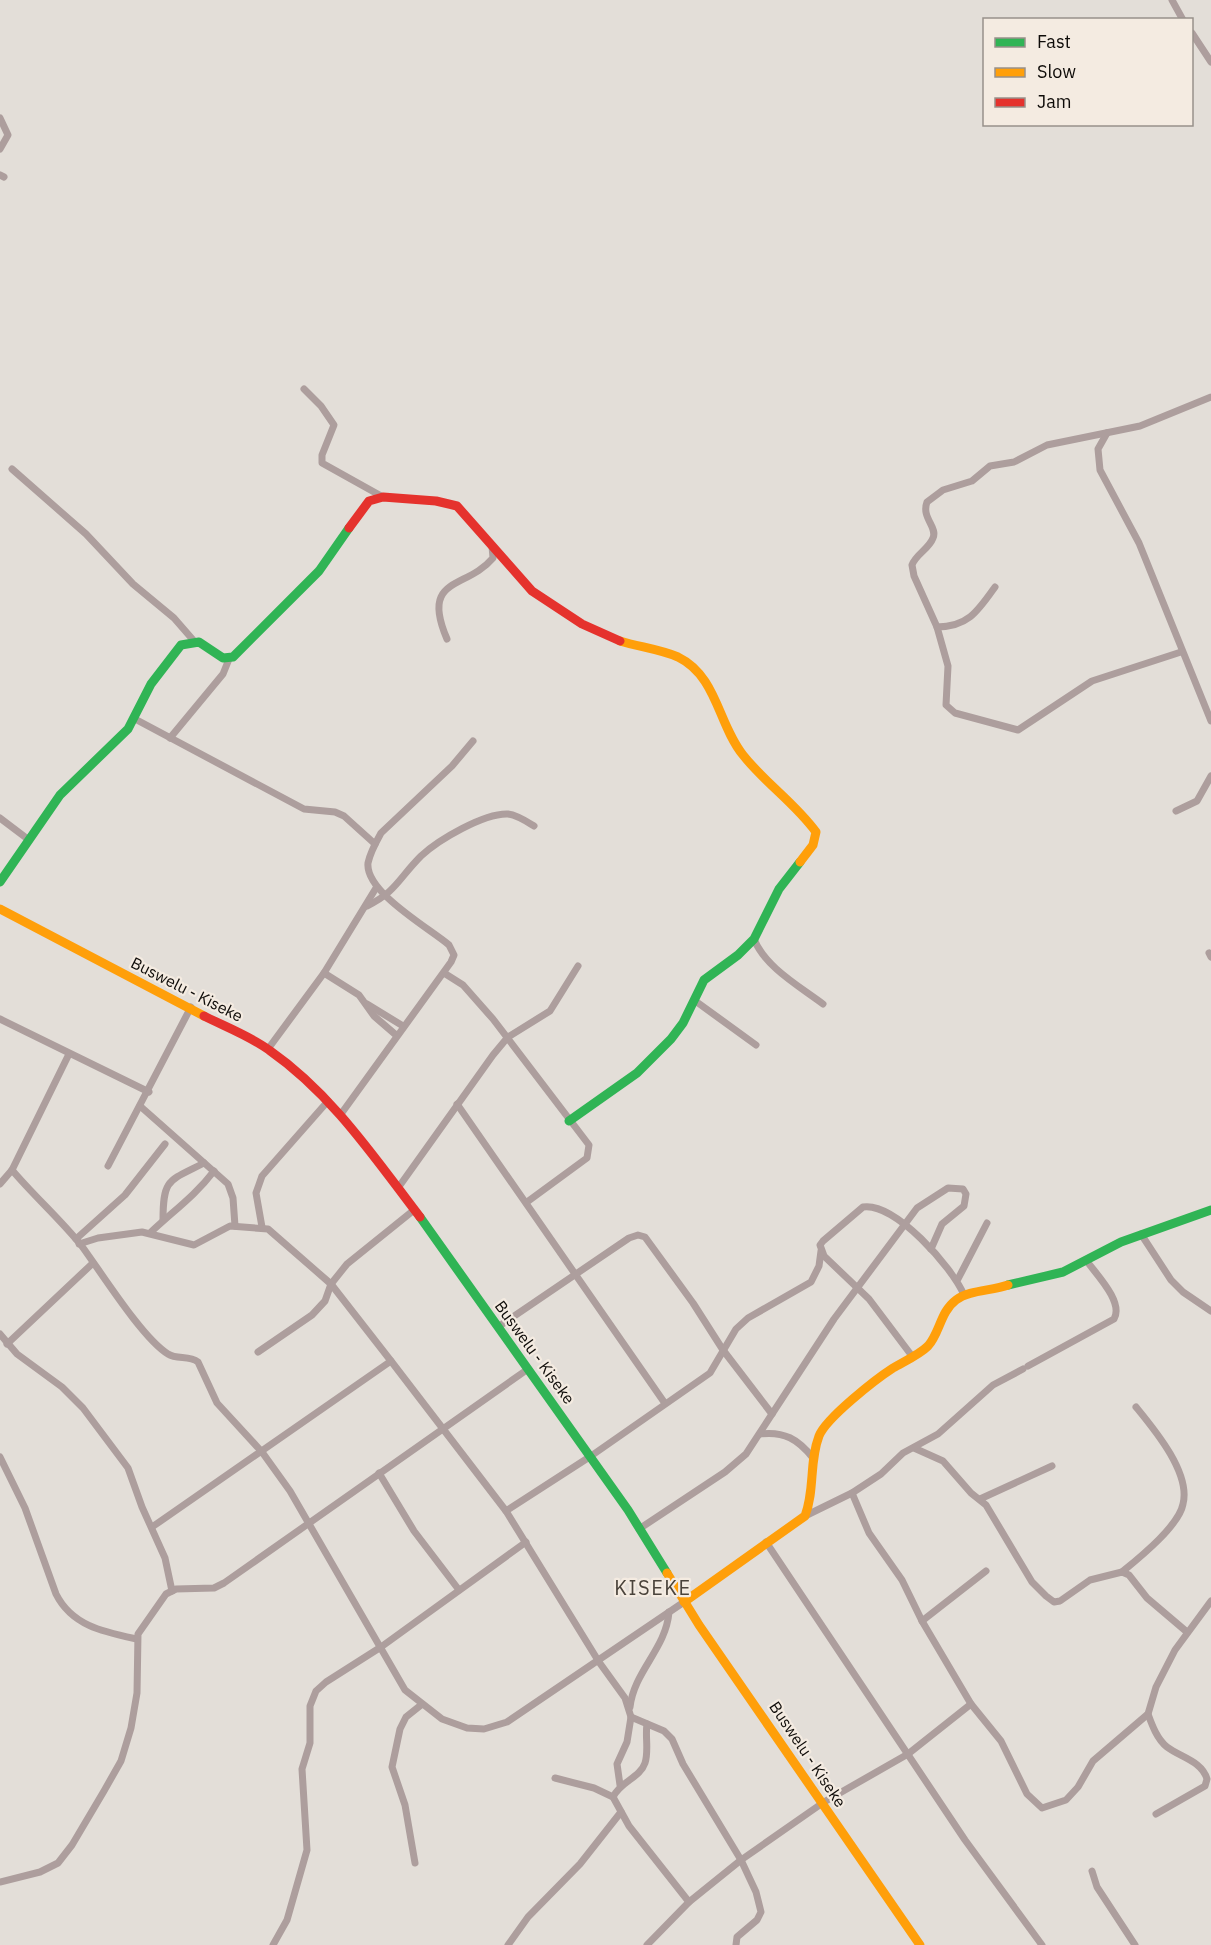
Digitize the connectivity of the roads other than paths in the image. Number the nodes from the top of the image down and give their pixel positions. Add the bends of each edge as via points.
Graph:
1 (1172, 0) edge
2 (1182, 18) edge
3 (1193, 36) edge
4 (1211, 62) edge
5 (0, 118) edge
6 (0, 149) edge
7 (303, 389) dead end
8 (1211, 397) edge
9 (1107, 433) junction
10 (12, 469) dead end
11 (383, 497) junction
12 (492, 544) junction
13 (995, 587) dead end
14 (937, 627) junction
15 (447, 639) dead end
16 (194, 641) junction
17 (1181, 652) junction
18 (229, 659) junction
19 (135, 719) junction
20 (1211, 721) edge
21 (170, 738) junction
22 (473, 741) dead end
23 (1211, 776) edge
24 (1176, 811) dead end
25 (0, 818) edge
26 (534, 826) dead end
27 (29, 840) junction
28 (375, 844) junction
29 (0, 882) edge
30 (376, 888) junction
31 (386, 896) junction
32 (367, 906) junction
33 (0, 909) edge
34 (754, 939) junction
35 (578, 966) dead end
36 (324, 973) junction
37 (444, 973) junction
38 (694, 1000) junction
39 (367, 1004) junction
40 (823, 1004) dead end
41 (191, 1007) junction
42 (0, 1019) edge
43 (403, 1026) junction
44 (396, 1035) junction
45 (508, 1037) junction
46 (756, 1045) dead end
47 (268, 1049) junction
48 (69, 1054) junction
49 (149, 1092) junction
50 (328, 1101) junction
51 (457, 1104) junction
52 (140, 1106) junction
53 (341, 1114) junction
54 (569, 1121) junction
55 (165, 1144) dead end
56 (204, 1163) junction
57 (108, 1166) dead end
58 (12, 1170) junction
59 (214, 1171) junction
60 (0, 1184) edge
61 (398, 1188) junction
62 (527, 1202) junction
63 (414, 1210) junction
64 (1211, 1210) edge
65 (164, 1220) junction
66 (987, 1223) dead end
67 (904, 1225) junction
68 (235, 1226) junction
69 (262, 1227) junction
70 (150, 1233) junction
71 (1141, 1234) junction
72 (78, 1242) junction
73 (931, 1249) junction
74 (821, 1251) junction
75 (1086, 1260) junction
76 (93, 1263) junction
77 (576, 1272) junction
78 (957, 1279) junction
79 (331, 1284) junction
80 (857, 1287) junction
81 (964, 1294) junction
82 (1211, 1311) edge
83 (498, 1327) junction
84 (0, 1334) edge
85 (7, 1344) junction
86 (723, 1350) junction
87 (258, 1352) dead end
88 (912, 1356) junction
89 (392, 1361) junction
90 (528, 1369) junction
91 (664, 1402) junction
92 (1136, 1407) dead end
93 (772, 1413) junction
94 (444, 1428) junction
95 (760, 1434) junction
96 (914, 1448) junction
97 (262, 1452) junction
98 (591, 1456) junction
99 (0, 1457) edge
100 (813, 1458) junction
101 (1052, 1466) dead end
102 (379, 1473) junction
103 (852, 1493) junction
104 (981, 1499) junction
105 (506, 1511) junction
106 (805, 1516) junction
107 (308, 1523) junction
108 (152, 1527) junction
109 (639, 1529) junction
110 (526, 1542) junction
111 (766, 1542) junction
112 (986, 1571) dead end
113 (1122, 1572) junction
114 (459, 1590) junction
115 (171, 1591) junction
116 (1211, 1601) edge
117 (684, 1602) junction
118 (669, 1612) junction
119 (922, 1621) junction
120 (1187, 1632) junction
121 (137, 1640) junction
122 (381, 1647) junction
123 (599, 1662) junction
124 (971, 1704) junction
125 (421, 1705) junction
126 (630, 1707) junction
127 (1148, 1714) junction
128 (632, 1717) junction
129 (647, 1724) junction
130 (908, 1754) junction
131 (555, 1778) dead end
132 (620, 1785) junction
133 (613, 1797) junction
134 (824, 1802) junction
135 (621, 1812) junction
136 (1156, 1814) dead end
137 (741, 1860) junction
138 (415, 1863) dead end
139 (1092, 1871) dead end
140 (0, 1882) edge
141 (689, 1902) junction
142 (273, 1945) edge
143 (508, 1945) edge
144 (647, 1945) edge
145 (736, 1945) edge
146 (920, 1945) edge
147 (1042, 1945) edge
148 (1135, 1945) edge

1 - 2 street
3 - 4 street
5 - 6 street via 8,135
7 - 11 street via 334,425 322,463
8 - 9 street via 1154,421
9 - 14 street via 1056,442 1014,462 990,466 972,481 943,490 927,502 925,514 934,534 914,560 912,570
9 - 17 street via 1098,449 1100,470 1139,543 1168,609
10 - 16 street via 86,534
11 - 12 street via 457,506
11 - 18 street via 362,508 319,571
12 - 15 street via 494,553 489,563 456,581 441,597 439,615
12 - 34 street via 544,600 615,640 689,663 711,689 725,726 750,765 813,829 813,845 779,889
13 - 14 street via 971,619 956,626
14 - 17 street via 948,666 948,709 1016,730 1092,681
16 - 18 street
16 - 19 street via 181,645 172,656 151,684
17 - 20 street
18 - 21 street via 223,674
19 - 21 street
19 - 27 street via 60,795
21 - 28 street via 304,809 344,816
22 - 28 street via 381,833
23 - 24 street via 1197,801
25 - 27 street
26 - 31 street via 508,814 449,836 421,857
27 - 29 street
28 - 30 street via 368,863
30 - 31 street
30 - 32 street
31 - 32 street
31 - 37 street via 449,945 454,955
32 - 36 street
33 - 41 street, Buswelu - Kiseke
34 - 38 street via 705,980
34 - 40 street via 772,964
35 - 45 street via 550,1011
36 - 39 street
36 - 47 street
37 - 43 street
37 - 45 street via 463,986
38 - 46 street
38 - 54 street via 683,1023 656,1056
39 - 43 street
39 - 44 street via 374,1016
41 - 47 street, Buswelu - Kiseke
41 - 49 street
42 - 48 street
43 - 44 street
44 - 53 street
45 - 51 street
45 - 54 street
47 - 50 street, Buswelu - Kiseke
48 - 49 street
48 - 58 street
49 - 52 street
50 - 53 street, Buswelu - Kiseke
50 - 69 street via 262,1176 256,1193
51 - 61 street
51 - 62 street
52 - 56 street
52 - 57 street
53 - 61 street, Buswelu - Kiseke
54 - 62 street via 589,1145 587,1158
55 - 72 street via 125,1195
56 - 59 street
56 - 65 street via 167,1186
58 - 60 street
58 - 72 street
59 - 65 street via 191,1200
59 - 68 street via 232,1190
61 - 63 street, Buswelu - Kiseke
62 - 77 street
63 - 79 street via 347,1264
63 - 83 street, Buswelu - Kiseke
64 - 71 street
65 - 70 street
66 - 78 street
67 - 73 street
67 - 73 street via 931,1197 948,1188 963,1189 964,1206 942,1224
67 - 74 street via 880,1209 863,1207 823,1241
67 - 80 street
68 - 69 street
68 - 70 street via 222,1228 194,1245
69 - 79 street via 277,1235
70 - 72 street
71 - 75 street
71 - 82 street via 1171,1280
72 - 76 street
73 - 78 street
74 - 80 street
74 - 86 street via 811,1282 748,1318
75 - 81 street via 1063,1272 1017,1281 989,1292
75 - 96 street via 1115,1303 1114,1319 993,1385 938,1434
76 - 85 street
76 - 97 street via 164,1351 198,1362 217,1403
77 - 83 street
77 - 86 street via 629,1238 645,1237
77 - 91 street
78 - 81 street
79 - 87 street via 320,1308
79 - 89 street
80 - 88 street
80 - 93 street
81 - 88 street via 943,1314 928,1346
83 - 90 street, Buswelu - Kiseke
84 - 85 street
85 - 108 street via 83,1408 128,1468
86 - 91 street via 710,1373
86 - 93 street
88 - 100 street via 833,1417 819,1433
89 - 94 street
89 - 97 street
90 - 94 street
90 - 98 street, Buswelu - Kiseke
91 - 98 street
92 - 113 street via 1172,1459 1183,1486 1184,1504 1176,1519
93 - 95 street
94 - 102 street
94 - 105 street
95 - 100 street via 774,1432 794,1438
95 - 109 street via 737,1463
96 - 103 street
96 - 104 street via 943,1461
97 - 107 street
97 - 108 street
98 - 105 street
98 - 109 street, Buswelu - Kiseke
99 - 121 street via 13,1480 65,1611 105,1632
100 - 106 street via 810,1503
101 - 104 street
102 - 107 street
102 - 114 street via 414,1531
103 - 106 street
103 - 119 street via 869,1533 898,1575
104 - 113 street via 1032,1582 1054,1602 1067,1599 1090,1580
105 - 110 street
106 - 111 street
107 - 115 street via 214,1588
107 - 122 street
108 - 115 street via 165,1558
109 - 117 street, Buswelu - Kiseke
110 - 114 street
110 - 123 street
111 - 117 street
111 - 130 street
112 - 119 street
113 - 120 street
114 - 122 street
115 - 121 street
116 - 120 street
117 - 118 street
117 - 134 street, Buswelu - Kiseke
118 - 123 street
118 - 126 street via 663,1640 635,1684
119 - 124 street
120 - 127 street via 1156,1687
121 - 140 street via 137,1693 131,1728 116,1771 58,1863
122 - 125 street via 394,1675
122 - 142 street via 326,1682 312,1697 310,1743 302,1769 307,1850 287,1920
123 - 125 street via 507,1722 484,1729 466,1728 442,1719
123 - 126 street
124 - 127 street via 1001,1741 1027,1794 1042,1808 1066,1800 1093,1761
124 - 130 street
125 - 138 street via 403,1723 392,1767 405,1805
126 - 128 street
127 - 136 street via 1162,1743 1193,1762 1207,1779 1205,1786
128 - 129 street
128 - 132 street via 617,1764
129 - 132 street via 645,1765
129 - 137 street via 672,1739
130 - 134 street
130 - 147 street
131 - 133 street
132 - 133 street
133 - 135 street
134 - 137 street
134 - 146 street, Buswelu - Kiseke
135 - 141 street
135 - 143 street
137 - 141 street
137 - 145 street via 761,1912 737,1937
139 - 148 street via 1097,1887
141 - 144 street

